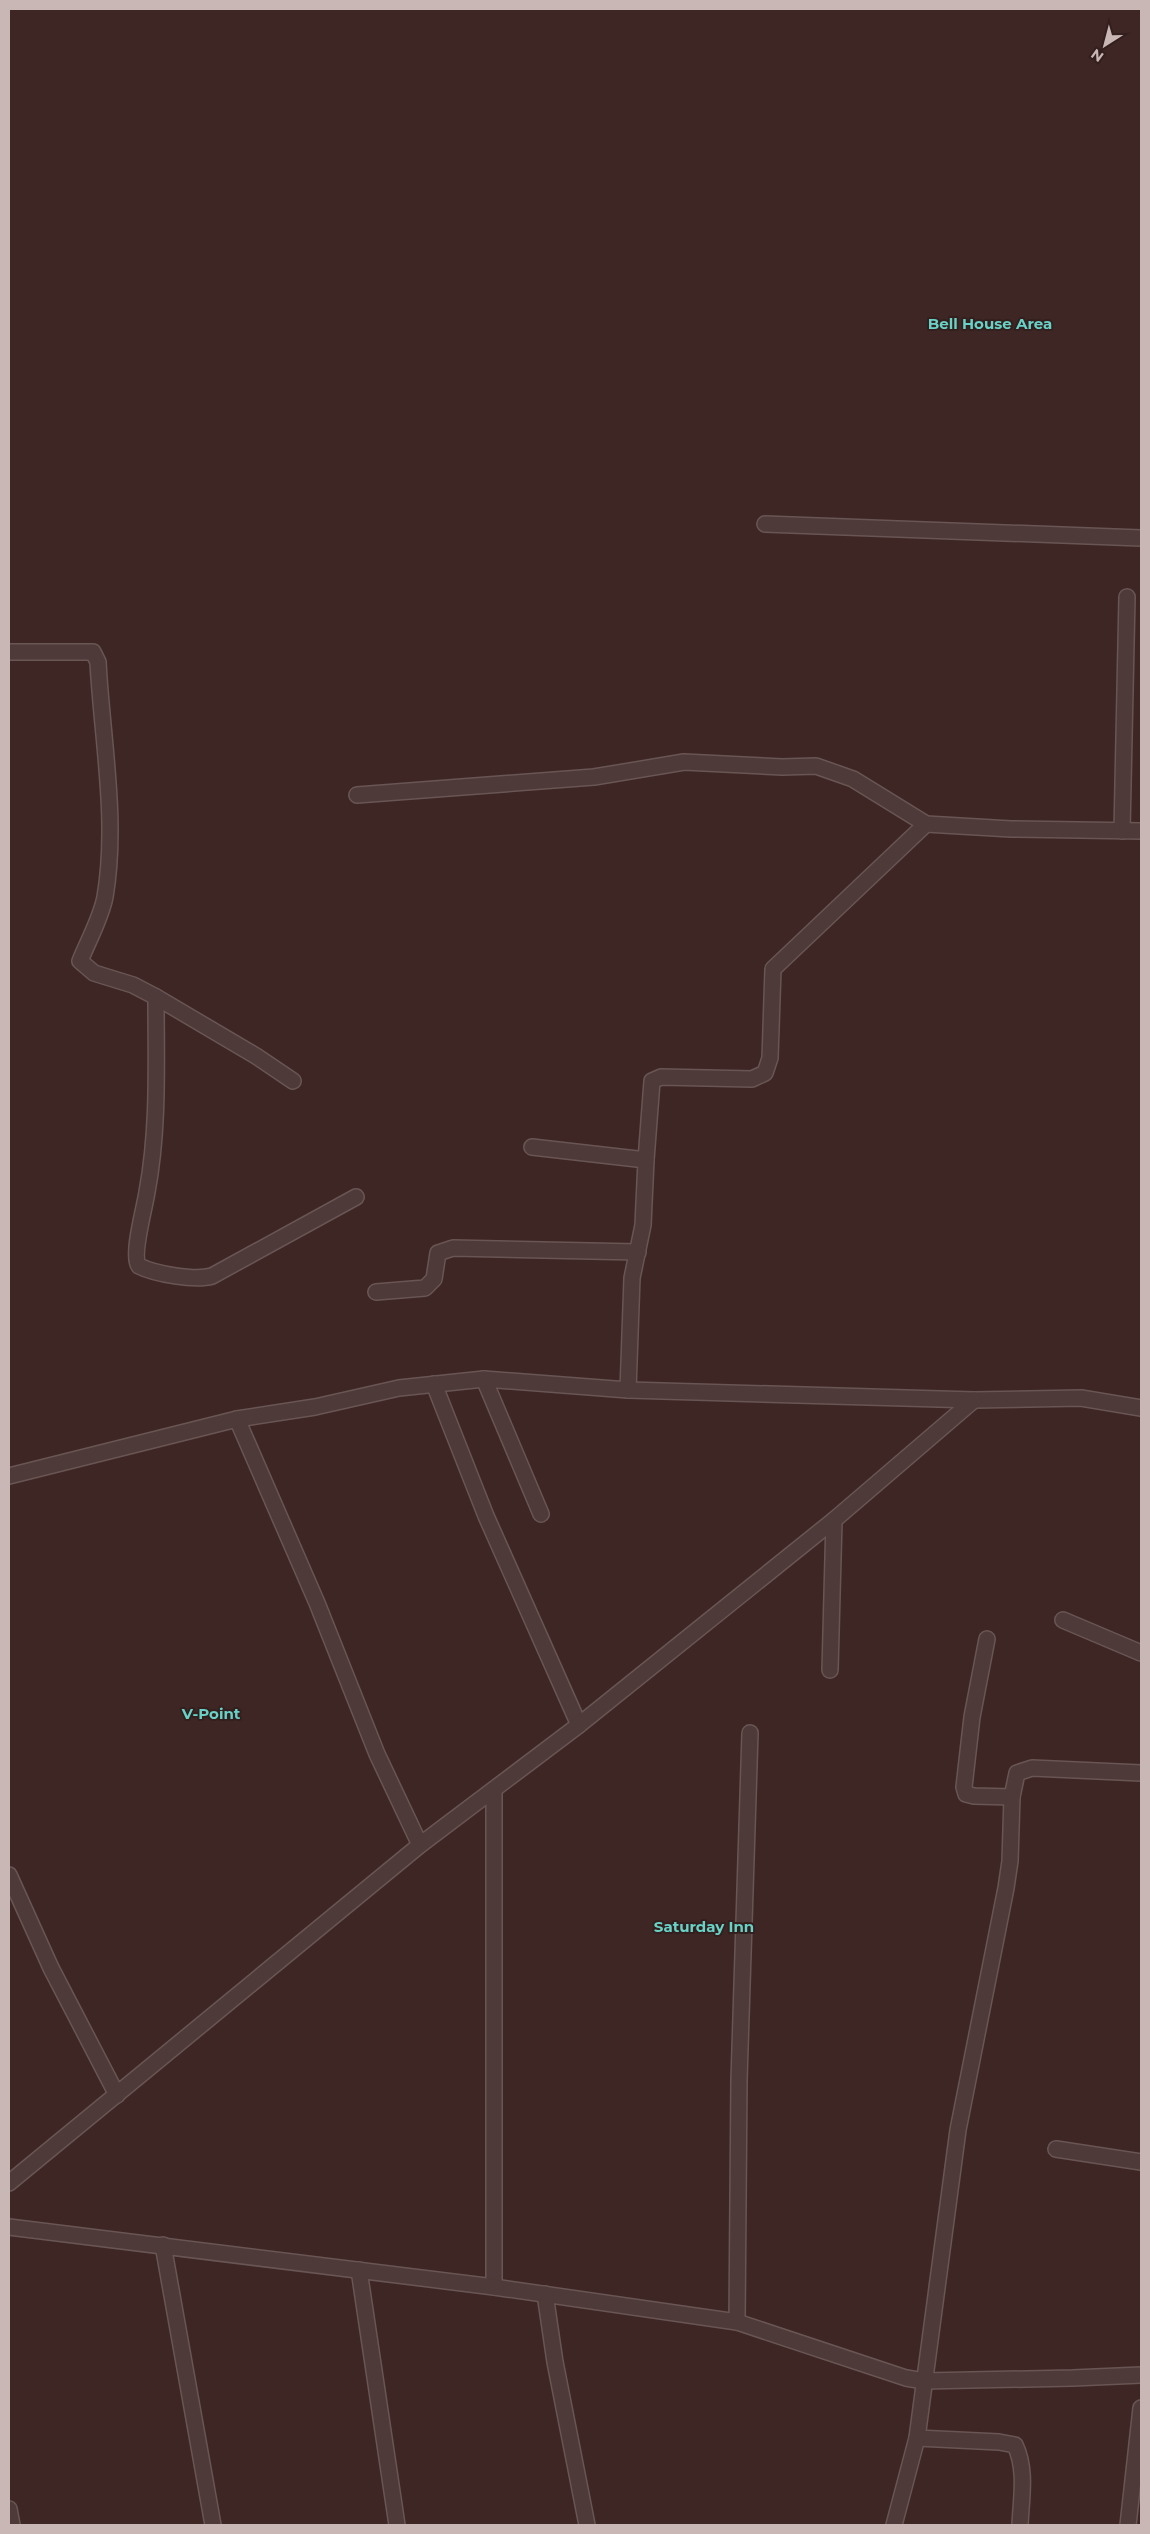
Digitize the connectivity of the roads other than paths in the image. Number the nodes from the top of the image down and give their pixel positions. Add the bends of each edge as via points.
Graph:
1 (765, 524) dead end
2 (1141, 538) edge
3 (1127, 597) dead end
4 (9, 652) edge
5 (358, 796) dead end
6 (926, 824) junction
7 (1122, 831) junction
8 (1141, 831) edge
9 (156, 998) junction
10 (293, 1081) dead end
11 (532, 1147) dead end
12 (646, 1160) junction
13 (356, 1197) dead end
14 (638, 1252) junction
15 (376, 1292) dead end
16 (484, 1379) junction
17 (434, 1384) junction
18 (628, 1390) junction
19 (974, 1400) junction
20 (1141, 1408) edge
21 (237, 1419) junction
22 (9, 1476) edge
23 (541, 1514) dead end
24 (834, 1520) junction
25 (1063, 1620) dead end
26 (987, 1639) dead end
27 (1141, 1653) edge
28 (830, 1670) dead end
29 (579, 1726) junction
30 (750, 1733) dead end
31 (1141, 1773) edge
32 (494, 1792) junction
33 (1012, 1796) junction
34 (420, 1845) junction
35 (9, 1875) edge
36 (117, 2095) junction
37 (1056, 2149) dead end
38 (1141, 2162) edge
39 (9, 2183) edge
40 (9, 2228) edge
41 (163, 2245) junction
42 (359, 2270) junction
43 (494, 2287) junction
44 (545, 2294) junction
45 (737, 2322) junction
46 (1141, 2375) edge
47 (924, 2381) junction
48 (1141, 2408) edge
49 (916, 2438) junction
50 (9, 2509) edge
51 (12, 2525) edge
52 (214, 2525) edge
53 (397, 2525) edge
54 (587, 2525) edge
55 (894, 2525) edge
56 (1020, 2525) edge
57 (1128, 2525) edge

1 - 2 street
3 - 7 street
4 - 9 street via 93,652 98,662 110,855 104,899 80,961 94,973 133,985
5 - 6 street via 594,777 684,762 816,766 853,779
6 - 7 street
6 - 12 street via 772,969 770,1058 765,1073 752,1079 661,1077 652,1081
7 - 8 street
9 - 10 street
9 - 13 street via 156,1094 148,1187 136,1254 139,1266 202,1279 212,1276
11 - 12 street
12 - 14 street via 645,1203
14 - 15 street via 453,1248 438,1253 434,1279 425,1288
14 - 18 street via 632,1278
16 - 17 street
16 - 18 street
16 - 23 street
17 - 21 street
17 - 29 street via 486,1516
18 - 19 street
19 - 20 street via 1081,1398
19 - 24 street
21 - 22 street
21 - 34 street via 317,1603 377,1754
24 - 28 street
24 - 29 street
25 - 27 street
26 - 33 street via 972,1718 964,1787 966,1794 974,1796
29 - 32 street
30 - 45 street
31 - 33 street via 1025,1769 1017,1773
32 - 34 street
32 - 43 street
33 - 47 street via 1010,1861 958,2130
34 - 36 street
35 - 36 street
36 - 39 street
37 - 38 street
40 - 41 street
41 - 42 street
41 - 52 street
42 - 43 street
42 - 53 street
43 - 44 street
44 - 45 street
44 - 54 street via 554,2362
45 - 47 street via 906,2378
46 - 47 street
47 - 49 street
48 - 57 street
49 - 55 street
49 - 56 street via 1015,2445 1023,2471
50 - 51 street

